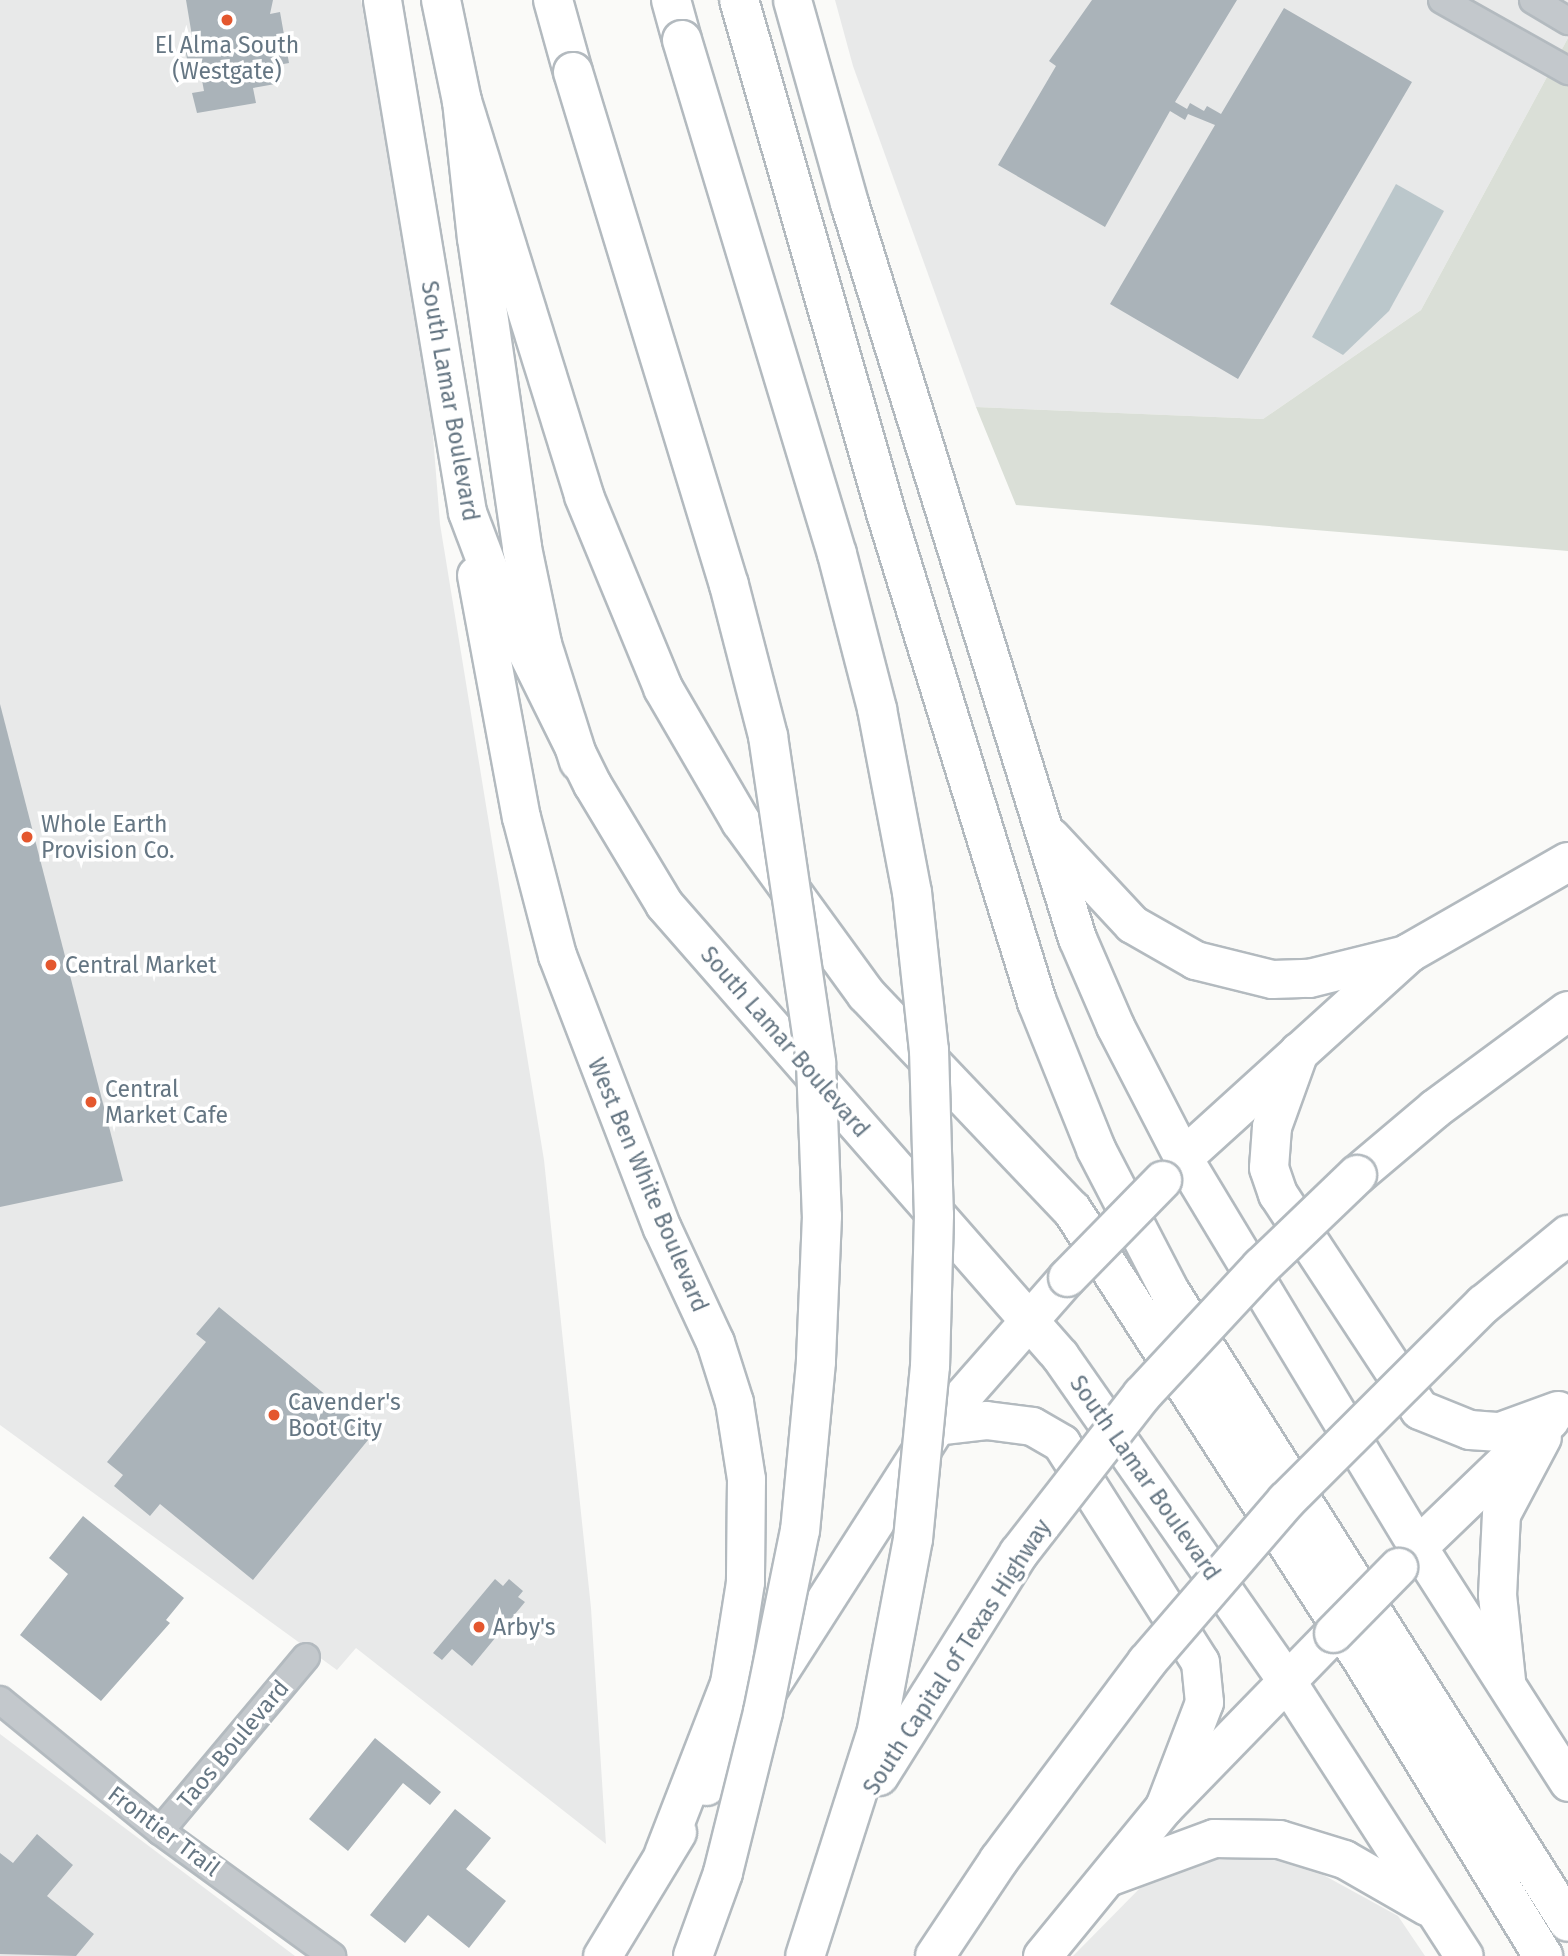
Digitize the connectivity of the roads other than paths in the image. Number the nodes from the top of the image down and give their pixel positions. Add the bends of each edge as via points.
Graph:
1 (383, 0) edge
2 (441, 0) edge
3 (553, 0) edge
4 (671, 0) edge
5 (739, 0) edge
6 (792, 0) edge
7 (1442, 0) edge
8 (1533, 0) edge
9 (1568, 21) edge
10 (1568, 71) edge
11 (462, 101) junction
12 (467, 512) junction
13 (579, 761) junction
14 (1046, 832) junction
15 (1568, 862) edge
16 (1409, 953) junction
17 (1568, 1012) edge
18 (1299, 1052) junction
19 (1172, 1169) junction
20 (1568, 1235) edge
21 (1030, 1317) junction
22 (1563, 1407) edge
23 (936, 1426) junction
24 (1408, 1557) junction
25 (306, 1657) dead end
26 (1286, 1680) junction
27 (1507, 1688) junction
28 (0, 1700) edge
29 (1568, 1782) edge
30 (1164, 1807) junction
31 (160, 1831) junction
32 (663, 1853) junction
33 (1101, 1880) junction
34 (1438, 1914) junction
35 (1568, 1922) edge
36 (332, 1956) edge
37 (602, 1956) edge
38 (693, 1956) edge
39 (777, 1956) edge
40 (805, 1956) edge
41 (935, 1956) edge
42 (1042, 1956) edge
43 (1464, 1956) edge
44 (1543, 1956) edge

1 - 12 main road, South Lamar Boulevard
2 - 11 highway
3 - 38 highway, bridge via 729,585 768,736 816,1063 822,1216 816,1362 800,1530 763,1712 723,1873
4 - 40 highway, bridge via 836,554 877,709 912,892 929,1050 934,1215 930,1366 914,1539 876,1734
5 - 35 highway via 886,513 1037,1002 1096,1150 1169,1290
6 - 14 main road via 849,203
7 - 10 street
8 - 9 street
11 - 13 highway via 522,548 542,644
11 - 44 highway via 584,496 663,688 741,822 866,994 1072,1210 1363,1661
12 - 13 main road, South Lamar Boulevard via 498,594
12 - 32 main road, West Ben White Boulevard via 493,682 521,817 557,955 663,1228 715,1342 734,1402 746,1479 745,1582 729,1683
13 - 21 main road, South Lamar Boulevard via 664,904
14 - 16 main road via 1132,923 1195,960 1272,979 1309,978
14 - 19 main road via 1077,938
15 - 16 highway
16 - 18 highway
17 - 39 highway, South Capital of Texas Highway, bridge via 1436,1109 1357,1175 1261,1267 1142,1395 1019,1553 904,1731
18 - 19 highway
18 - 22 highway via 1272,1127 1269,1168 1278,1194 1420,1410 1470,1430 1500,1432
19 - 21 main road, West Ben White Boulevard, bridge
19 - 24 main road
20 - 41 highway, bridge via 1484,1304 1286,1500 1147,1662 999,1860
21 - 23 main road, West Ben White Boulevard
21 - 26 main road, South Lamar Boulevard
22 - 24 highway
22 - 27 main road via 1519,1473 1501,1514 1497,1584
23 - 30 main road via 986,1420 1032,1426 1061,1443 1200,1662 1204,1702
23 - 32 main road, West Ben White Boulevard
24 - 26 main road, bridge
24 - 27 main road
25 - 31 street, Taos Boulevard
26 - 30 main road
26 - 34 main road, South Lamar Boulevard
27 - 29 main road
28 - 31 street, Frontier Trail
30 - 33 main road
31 - 36 street, Frontier Trail
32 - 37 main road, West Ben White Boulevard
33 - 34 main road via 1214,1838 1279,1839 1344,1859
33 - 42 main road
34 - 43 main road, South Lamar Boulevard

